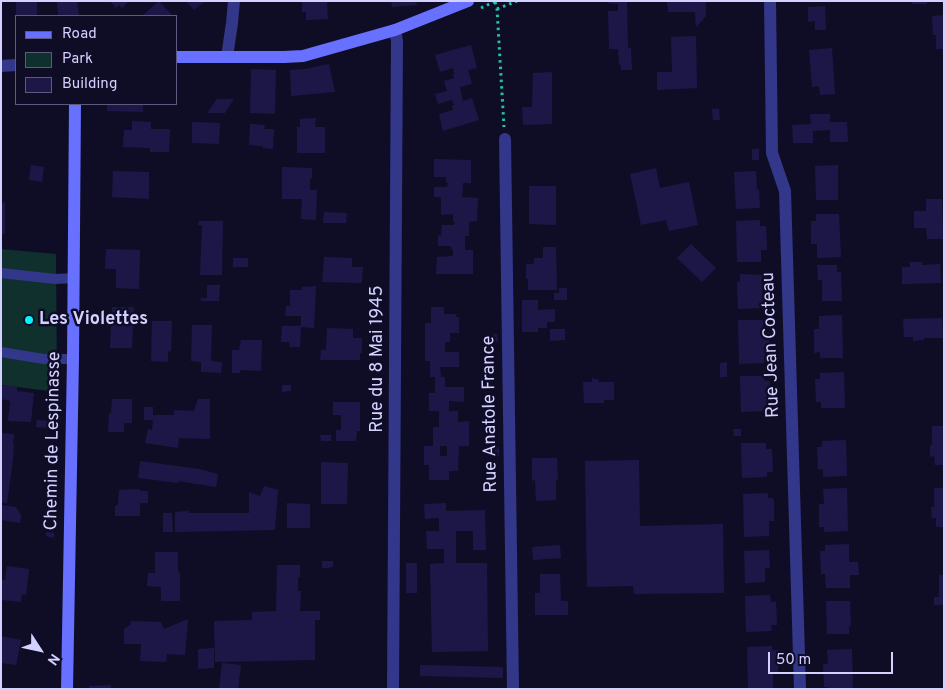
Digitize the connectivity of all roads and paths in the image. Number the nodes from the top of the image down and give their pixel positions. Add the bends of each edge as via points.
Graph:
1 (234, 1) edge
2 (468, 1) edge
3 (494, 1) edge
4 (517, 1) edge
5 (770, 1) edge
6 (497, 9) junction
7 (395, 30) junction
8 (227, 57) junction
9 (178, 58) edge
10 (15, 65) edge
11 (1, 66) edge
12 (75, 105) edge
13 (504, 139) joint
14 (1, 273) edge
15 (74, 278) junction
16 (1, 352) edge
17 (73, 359) junction
18 (67, 689) edge
19 (393, 689) edge
20 (513, 689) edge
21 (800, 689) edge

1 - 8 street
2 - 7 street
3 - 6 path
4 - 6 path
5 - 21 street, Rue Jean Cocteau via 772,153 785,191
6 - 13 path
7 - 8 street via 303,56
7 - 19 street, Rue du 8 Mai 1945 via 398,41
8 - 9 street
10 - 11 street
12 - 15 street, Chemin de Lespinasse
13 - 20 street, Rue Anatole France
14 - 15 lane
15 - 17 street, Chemin de Lespinasse
16 - 17 lane via 44,359
17 - 18 street, Chemin de Lespinasse

